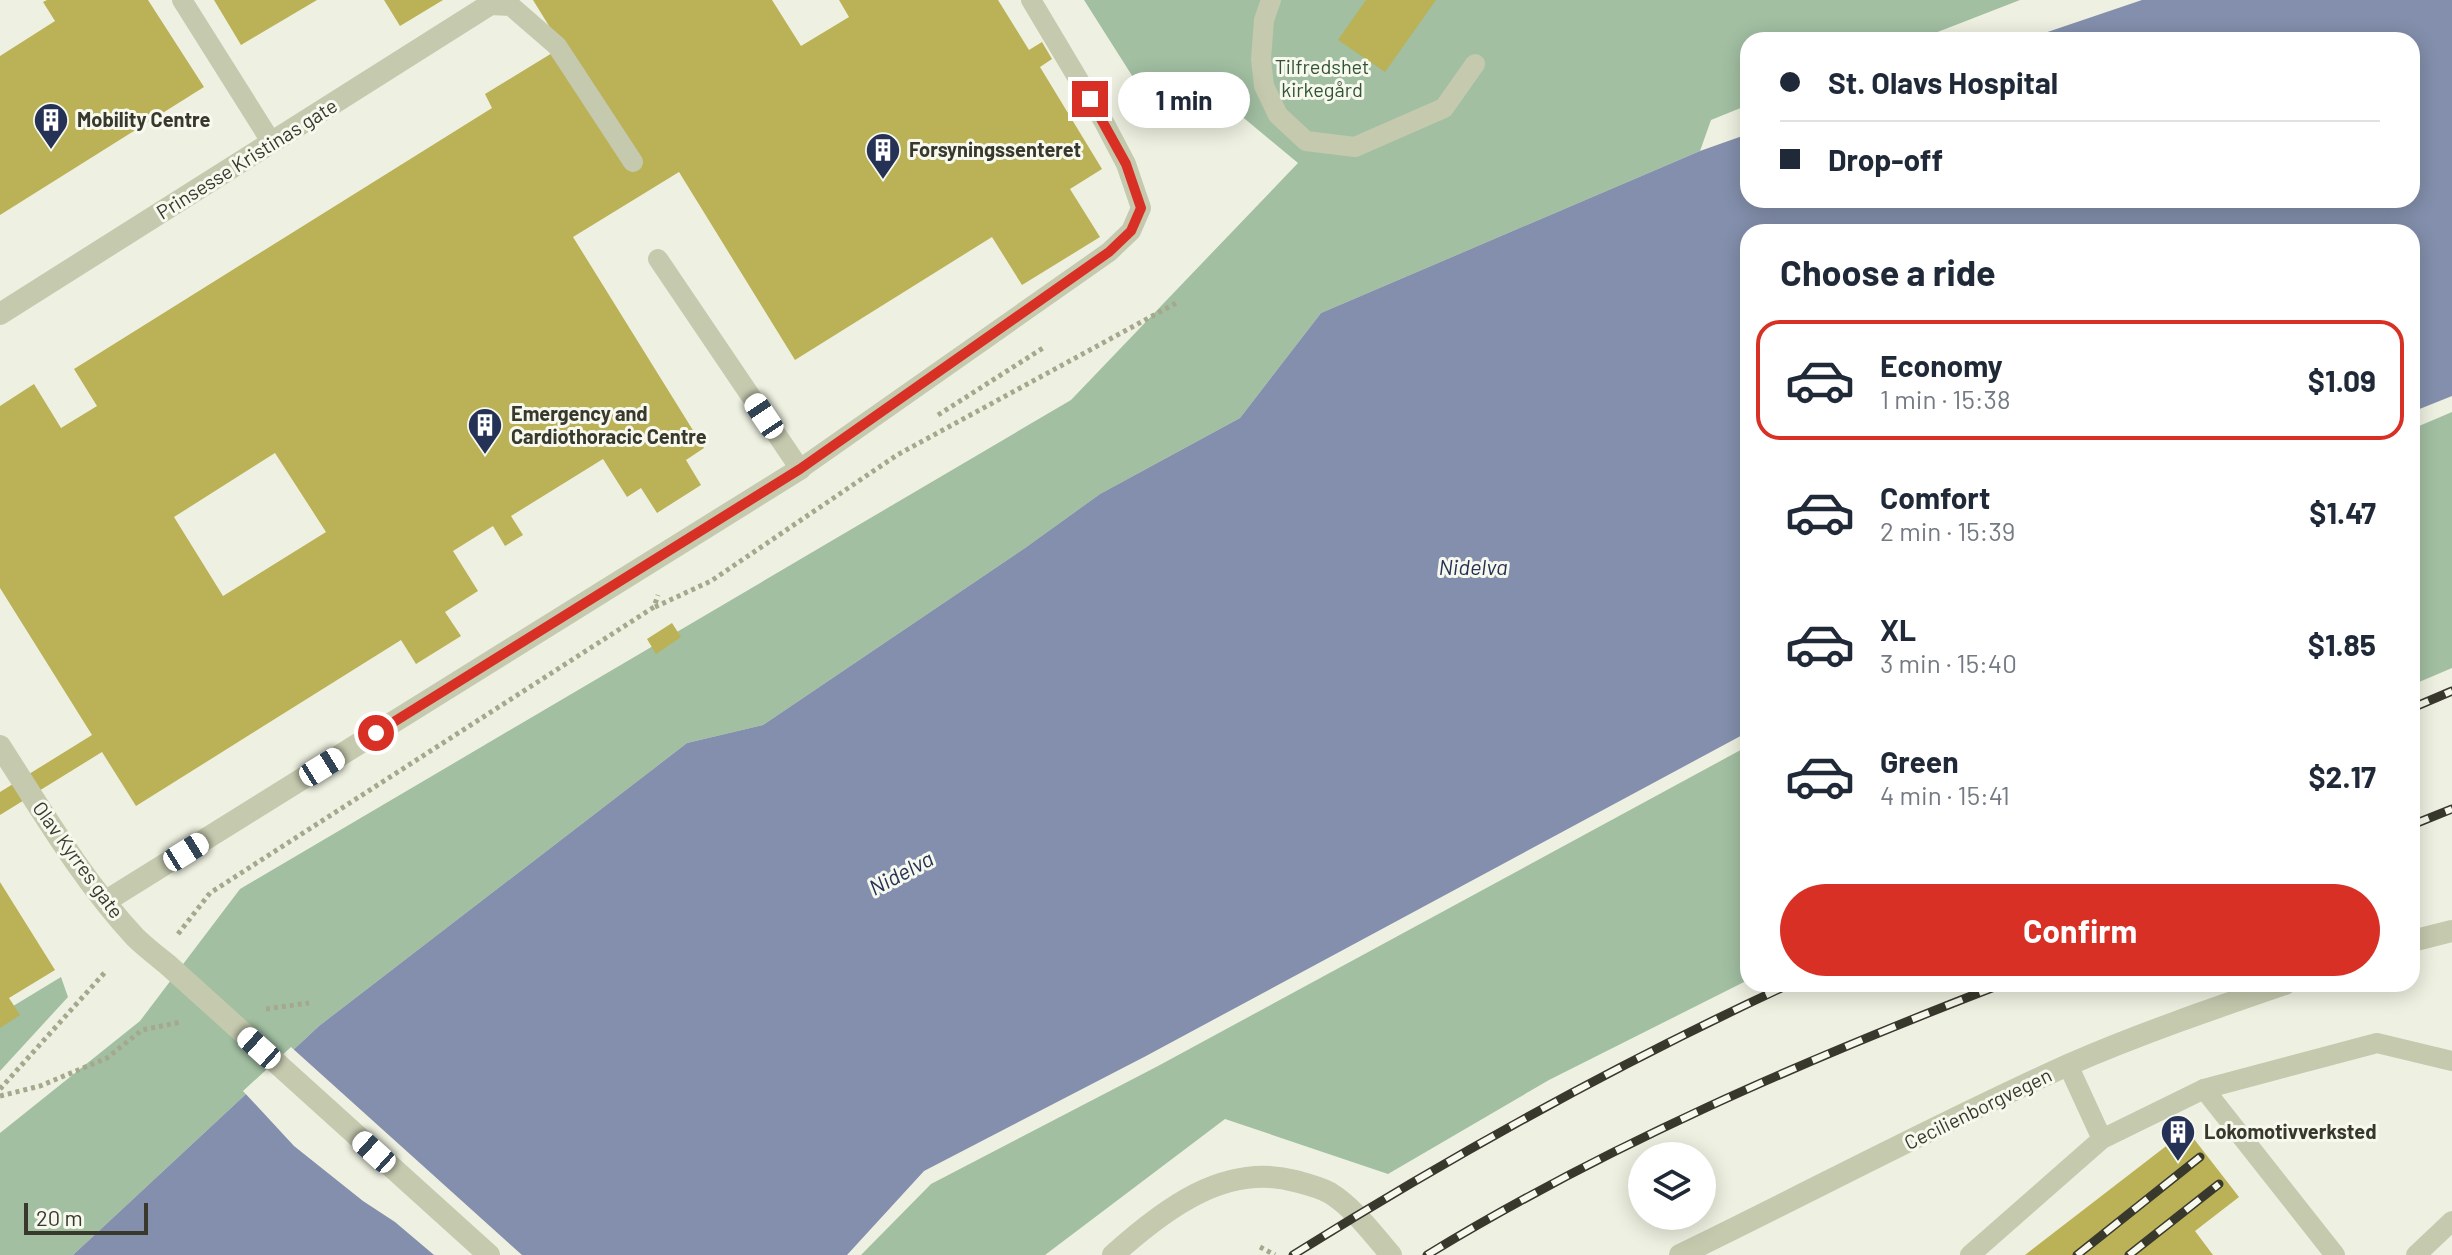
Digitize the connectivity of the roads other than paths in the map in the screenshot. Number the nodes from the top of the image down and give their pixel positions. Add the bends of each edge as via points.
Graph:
1 (182, 0) edge
2 (1031, 0) edge
3 (1271, 0) edge
4 (490, 3) edge
5 (1475, 64) dead end
6 (272, 143) junction
7 (633, 162) dead end
8 (658, 259) dead end
9 (0, 314) edge
10 (800, 469) junction
11 (0, 746) edge
12 (106, 901) junction
13 (2452, 931) edge
14 (2420, 939) edge
15 (2261, 992) edge
16 (2452, 1061) edge
17 (2068, 1065) junction
18 (2204, 1089) junction
19 (2102, 1139) junction
20 (2452, 1221) edge
21 (489, 1255) edge
22 (1113, 1255) edge
23 (1391, 1255) edge
24 (1680, 1255) edge
25 (1970, 1255) edge
26 (2335, 1255) edge
27 (2416, 1255) edge

1 - 6 lane
2 - 10 lane via 1126,164 1141,208 1131,231 1109,252
3 - 5 lane via 1264,20 1264,86 1278,115 1306,141 1355,147 1444,108
4 - 6 street, Prinsesse Kristinas gate
4 - 7 lane via 511,6 557,46
6 - 9 street, Prinsesse Kristinas gate
8 - 10 lane
10 - 12 street
11 - 12 street, Olav Kyrres gate
12 - 21 street, Olav Kyrres gate, bridge via 137,939
13 - 14 street
15 - 17 street, Cecilienborgvegen
16 - 18 lane via 2377,1043
17 - 19 lane
17 - 24 street, Cecilienborgvegen
18 - 19 lane
18 - 26 lane
19 - 25 lane
20 - 27 lane
22 - 23 street via 1147,1224 1192,1195 1265,1177 1328,1192

